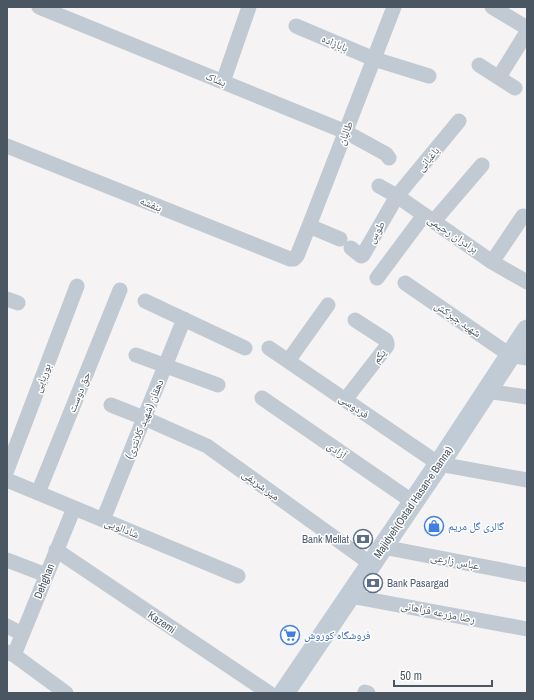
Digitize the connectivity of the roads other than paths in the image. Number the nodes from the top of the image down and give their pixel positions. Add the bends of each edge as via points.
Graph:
1 (39, 7) edge
2 (249, 7) edge
3 (394, 7) edge
4 (492, 7) edge
5 (296, 26) dead end
6 (527, 28) edge
7 (527, 32) edge
8 (374, 59) junction
9 (479, 65) dead end
10 (429, 76) dead end
11 (499, 77) junction
12 (222, 82) junction
13 (515, 88) dead end
14 (459, 122) dead end
15 (346, 132) junction
16 (7, 146) edge
17 (389, 158) dead end
18 (482, 165) dead end
19 (379, 186) dead end
20 (397, 196) junction
21 (523, 216) dead end
22 (429, 218) junction
23 (309, 226) junction
24 (294, 259) joint
25 (492, 262) junction
26 (377, 278) dead end
27 (527, 282) edge
28 (405, 283) dead end
29 (77, 286) dead end
30 (120, 290) dead end
31 (145, 301) dead end
32 (328, 305) dead end
33 (184, 319) junction
34 (355, 320) dead end
35 (527, 330) edge
36 (245, 348) dead end
37 (269, 348) dead end
38 (136, 355) dead end
39 (519, 356) edge
40 (288, 361) junction
41 (165, 366) junction
42 (218, 385) dead end
43 (486, 391) junction
44 (527, 397) edge
45 (262, 398) dead end
46 (345, 400) junction
47 (111, 405) dead end
48 (144, 418) junction
49 (439, 464) junction
50 (7, 470) edge
51 (7, 480) edge
52 (527, 480) edge
53 (38, 493) junction
54 (413, 502) junction
55 (74, 508) junction
56 (103, 520) junction
57 (383, 547) junction
58 (56, 550) junction
59 (7, 560) edge
60 (371, 564) junction
61 (46, 575) junction
62 (527, 575) edge
63 (238, 576) dead end
64 (350, 596) junction
65 (7, 626) edge
66 (527, 629) edge
67 (22, 634) junction
68 (10, 653) edge
69 (66, 693) edge
70 (269, 693) edge
71 (284, 693) edge

1 - 12 street, بشاک
2 - 12 street
3 - 8 street, طالبان
4 - 6 street
5 - 8 street, بابازاده
7 - 11 street
8 - 10 street, بابازاده
8 - 15 street, طالبان
9 - 11 street
11 - 13 street
12 - 15 street, بشاک
14 - 20 street, باغبانی
15 - 17 street, بشاک
15 - 23 street, طالبان
16 - 24 street, بنفشه
18 - 22 street
19 - 20 street, برادران رحیمی
20 - 22 street, برادران رحیمی
20 - 23 street, طوس via 361,256 345,244
21 - 25 street
22 - 25 street, برادران رحیمی
22 - 26 street
23 - 24 street, طالبان
25 - 27 street, برادران رحیمی
28 - 39 street, شهید جبرکش
29 - 50 street, بوریایی
30 - 53 street, حق دوست
31 - 33 street
32 - 40 street
33 - 36 street
33 - 41 street, دهقان (شهید کلانتری)
34 - 46 street, یکم via 386,340 387,346
35 - 39 main road, Majidyeh(Ostad Hasan-e Banna)
37 - 40 street, فردوسی
38 - 41 street
39 - 43 main road, Majidyeh(Ostad Hasan-e Banna)
40 - 46 street, فردوسی
41 - 42 street
41 - 48 street, دهقان (شهید کلانتری)
43 - 44 street
43 - 49 main road, Majidyeh(Ostad Hasan-e Banna)
45 - 54 street, آزادی
46 - 49 street, فردوسی
47 - 48 street, میر شریفی
48 - 56 street, دهقان (شهید کلانتری)
48 - 60 street, میر شریفی via 207,446
49 - 52 street
49 - 54 main road, Majidyeh(Ostad Hasan-e Banna)
51 - 53 street, شادالویی
53 - 55 street, شادالویی
54 - 57 main road, Majidyeh(Ostad Hasan-e Banna)
55 - 56 street, شادالویی
55 - 58 street, Dehghan
56 - 63 street, شادالویی
57 - 60 main road, Majidyeh(Ostad Hasan-e Banna)
57 - 62 street, عباس زارعی
58 - 61 street, Dehghan
58 - 70 street, Kazemi
59 - 61 street
60 - 64 main road, Majidyeh(Ostad Hasan-e Banna)
61 - 67 street, Dehghan
64 - 66 street, رضا مزرعه فراهانی
64 - 71 main road, Majidyeh(Ostad Hasan-e Banna)
65 - 67 street
67 - 68 street, Dehghan
68 - 69 street

